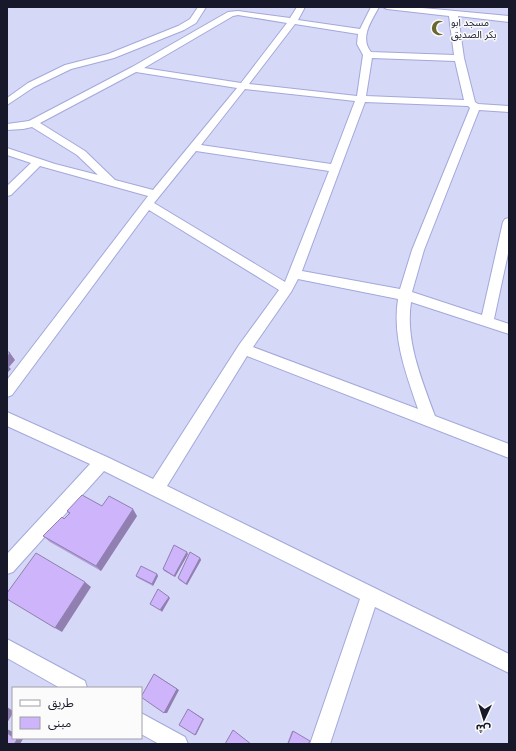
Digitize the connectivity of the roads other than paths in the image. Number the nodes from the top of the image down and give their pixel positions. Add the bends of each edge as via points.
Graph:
1 (202, 7) edge
2 (301, 7) edge
3 (375, 7) edge
4 (387, 7) edge
5 (453, 14) junction
6 (509, 19) edge
7 (293, 21) junction
8 (362, 32) junction
9 (368, 55) junction
10 (459, 58) junction
11 (135, 69) junction
12 (243, 86) junction
13 (361, 99) junction
14 (7, 102) edge
15 (473, 105) junction
16 (509, 109) edge
17 (33, 122) junction
18 (7, 127) edge
19 (193, 147) junction
20 (7, 151) edge
21 (38, 162) junction
22 (335, 168) junction
23 (111, 182) junction
24 (7, 192) edge
25 (155, 194) junction
26 (147, 204) junction
27 (509, 222) edge
28 (295, 274) junction
29 (287, 289) junction
30 (405, 295) junction
31 (486, 321) junction
32 (509, 330) edge
33 (244, 349) junction
34 (7, 391) edge
35 (7, 419) edge
36 (429, 420) junction
37 (509, 451) edge
38 (102, 462) junction
39 (156, 489) junction
40 (7, 566) edge
41 (370, 596) junction
42 (7, 648) edge
43 (509, 664) edge
44 (76, 687) edge
45 (142, 724) edge
46 (178, 744) edge
47 (320, 744) edge

1 - 14 street via 193,21 180,28 111,56 68,67 31,85
2 - 7 street
3 - 8 street
4 - 5 street
5 - 6 street
5 - 10 street
7 - 8 street
7 - 11 street via 231,14
7 - 12 street
8 - 9 street via 362,44
9 - 10 street
9 - 13 street
10 - 15 street
11 - 12 street
11 - 17 street
12 - 13 street
12 - 19 street
13 - 15 street
13 - 22 street
15 - 16 street
15 - 30 street via 418,251
17 - 18 street via 23,126
17 - 23 street via 82,153
19 - 22 street
19 - 25 street
20 - 21 street
21 - 23 street
21 - 24 street
22 - 28 street
23 - 25 street
25 - 26 street
26 - 29 street
26 - 34 street
27 - 31 street
28 - 29 street
28 - 30 street
29 - 33 street
30 - 31 street
30 - 36 street via 405,344
31 - 32 street
33 - 36 street
33 - 39 street
35 - 38 street
36 - 37 street
38 - 39 street
38 - 40 street
39 - 41 street
41 - 43 street
41 - 47 street
42 - 44 street
45 - 46 street

